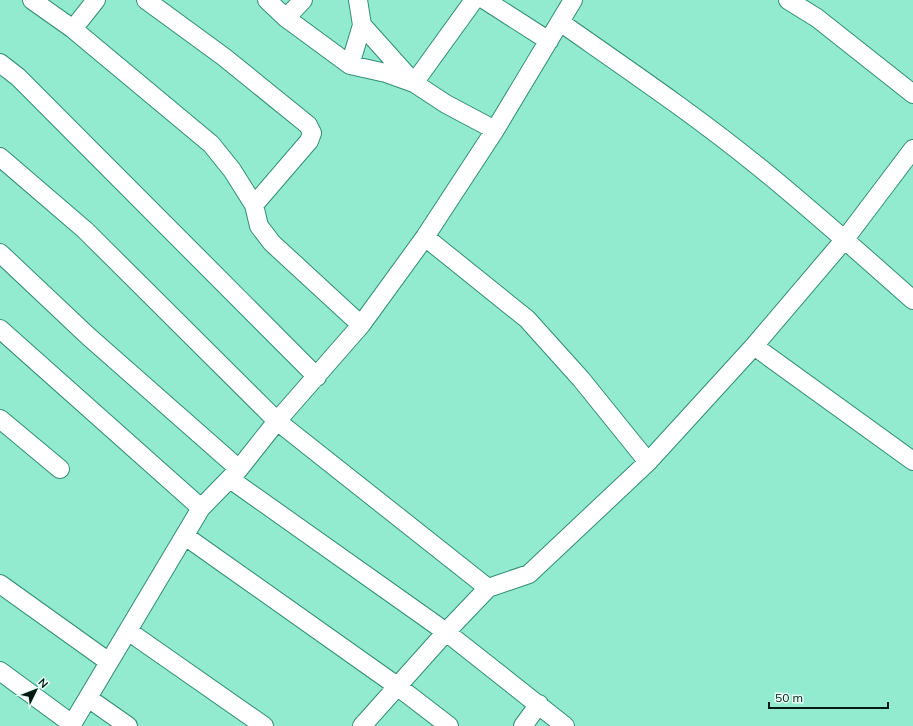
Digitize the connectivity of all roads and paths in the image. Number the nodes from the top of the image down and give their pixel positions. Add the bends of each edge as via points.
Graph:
1 (32, 0) edge
2 (96, 0) edge
3 (146, 0) edge
4 (266, 0) edge
5 (303, 0) edge
6 (358, 0) edge
7 (474, 0) edge
8 (484, 0) edge
9 (573, 0) edge
10 (788, 0) edge
11 (286, 18) junction
12 (560, 22) junction
13 (362, 25) junction
14 (73, 29) junction
15 (549, 41) junction
16 (0, 63) edge
17 (350, 65) junction
18 (414, 83) junction
19 (913, 94) edge
20 (495, 130) junction
21 (913, 149) edge
22 (0, 156) edge
23 (254, 205) junction
24 (424, 237) junction
25 (845, 239) junction
26 (0, 253) edge
27 (913, 300) edge
28 (361, 324) junction
29 (0, 329) edge
30 (754, 346) junction
31 (317, 377) junction
32 (0, 419) edge
33 (277, 421) junction
34 (913, 461) edge
35 (648, 462) junction
36 (60, 469) dead end
37 (234, 474) junction
38 (201, 508) junction
39 (185, 536) junction
40 (0, 584) edge
41 (488, 588) junction
42 (128, 631) junction
43 (446, 632) junction
44 (109, 662) junction
45 (0, 671) edge
46 (397, 686) junction
47 (88, 698) junction
48 (539, 704) junction
49 (71, 725) edge
50 (128, 726) edge
51 (264, 726) edge
52 (362, 726) edge
53 (449, 726) edge
54 (523, 726) edge
55 (565, 726) edge

1 - 14 street
2 - 14 street
3 - 23 street via 224,57 308,126 312,133 309,141
4 - 11 street
5 - 11 street
6 - 13 street
7 - 18 street
8 - 15 street
9 - 12 street
10 - 19 street via 817,18
11 - 17 street
12 - 15 street
12 - 25 street via 655,88 746,157
13 - 17 street
13 - 18 street
14 - 23 street via 211,144 232,170
15 - 20 street
16 - 31 street via 18,77
17 - 18 street
18 - 20 street via 457,111
20 - 24 street
21 - 25 street
22 - 33 street via 85,230
23 - 28 street via 259,226 272,243
24 - 28 street
24 - 35 street via 527,319 581,379
25 - 27 street
25 - 30 street
26 - 37 street
28 - 31 street
29 - 38 street
30 - 34 street
30 - 35 street
31 - 33 street
32 - 36 street
33 - 37 street
33 - 41 street
35 - 41 street via 529,574
37 - 38 street
37 - 43 street
38 - 39 street
39 - 42 street
39 - 46 street
40 - 44 street
41 - 43 street
42 - 44 street
42 - 51 street
43 - 46 street
43 - 48 street
44 - 47 street
45 - 49 street
46 - 52 street
46 - 53 street
47 - 49 street
47 - 50 street
48 - 54 street
48 - 55 street

